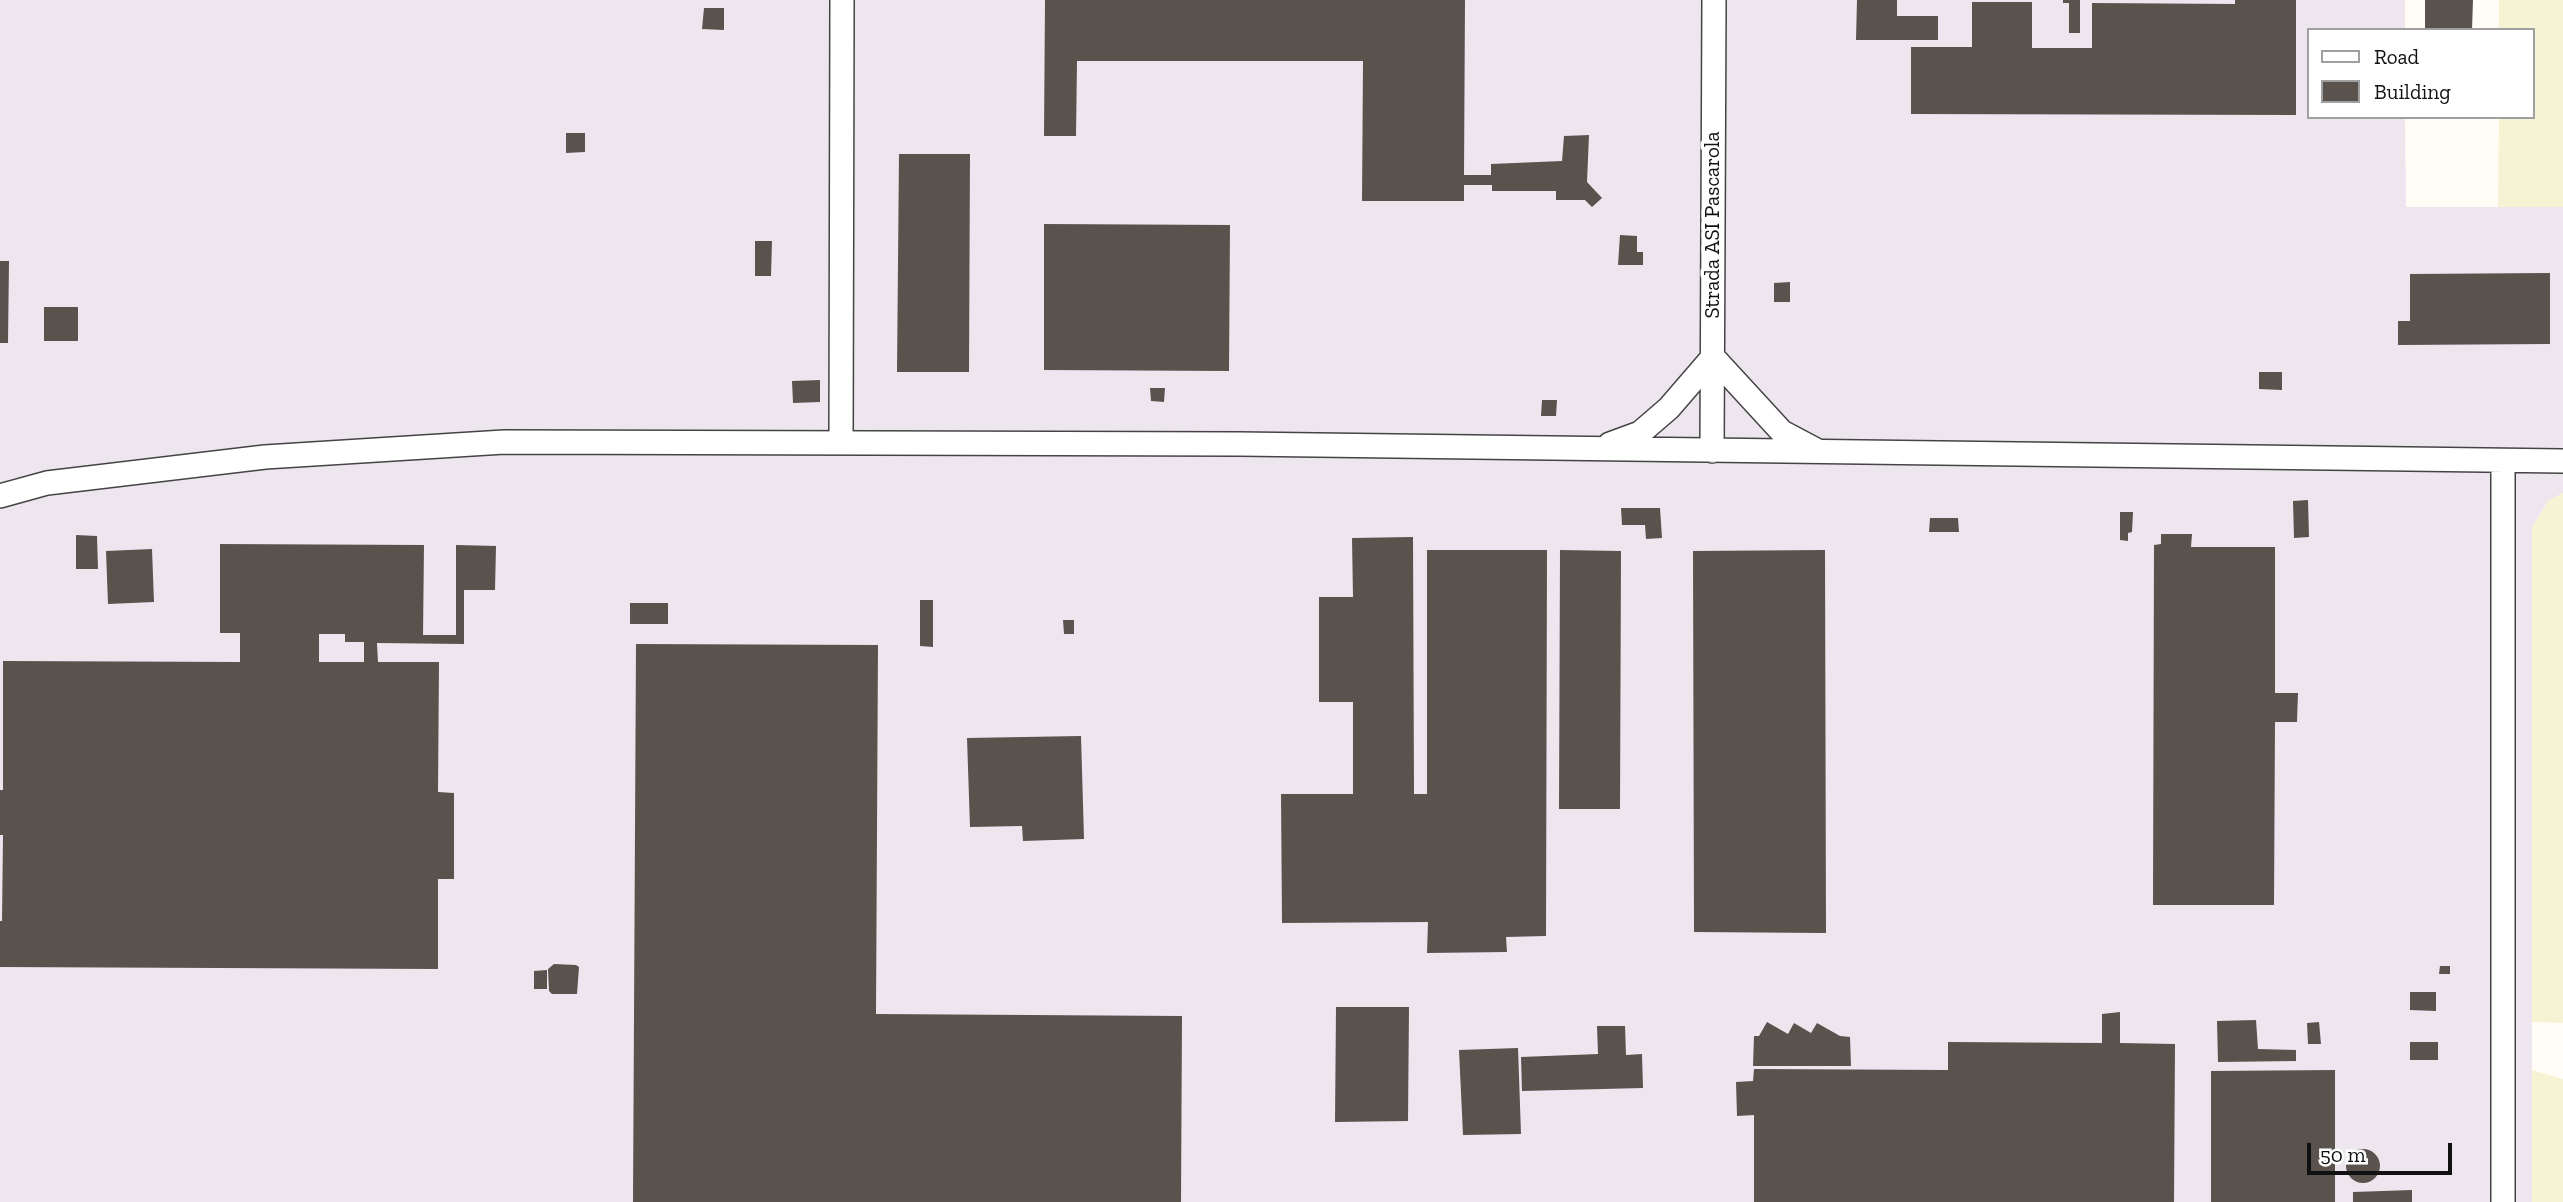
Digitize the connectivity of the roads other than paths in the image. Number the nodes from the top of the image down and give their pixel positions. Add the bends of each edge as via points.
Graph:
1 (842, 0) edge
2 (1714, 0) edge
3 (1713, 358) junction
4 (841, 443) junction
5 (1592, 449) junction
6 (1712, 451) junction
7 (1820, 452) junction
8 (2503, 461) junction
9 (2563, 461) edge
10 (0, 480) edge
11 (47, 483) junction
12 (0, 496) edge
13 (2502, 1202) edge

1 - 4 street
2 - 3 street, Strada ASI Pascarola
3 - 5 street via 1640,433
3 - 6 street, Strada ASI Pascarola
3 - 7 street via 1782,432
4 - 5 street
4 - 11 street via 504,442 265,457
5 - 6 street
6 - 7 street
7 - 8 street
8 - 9 street
8 - 13 street
10 - 11 street
11 - 12 street

